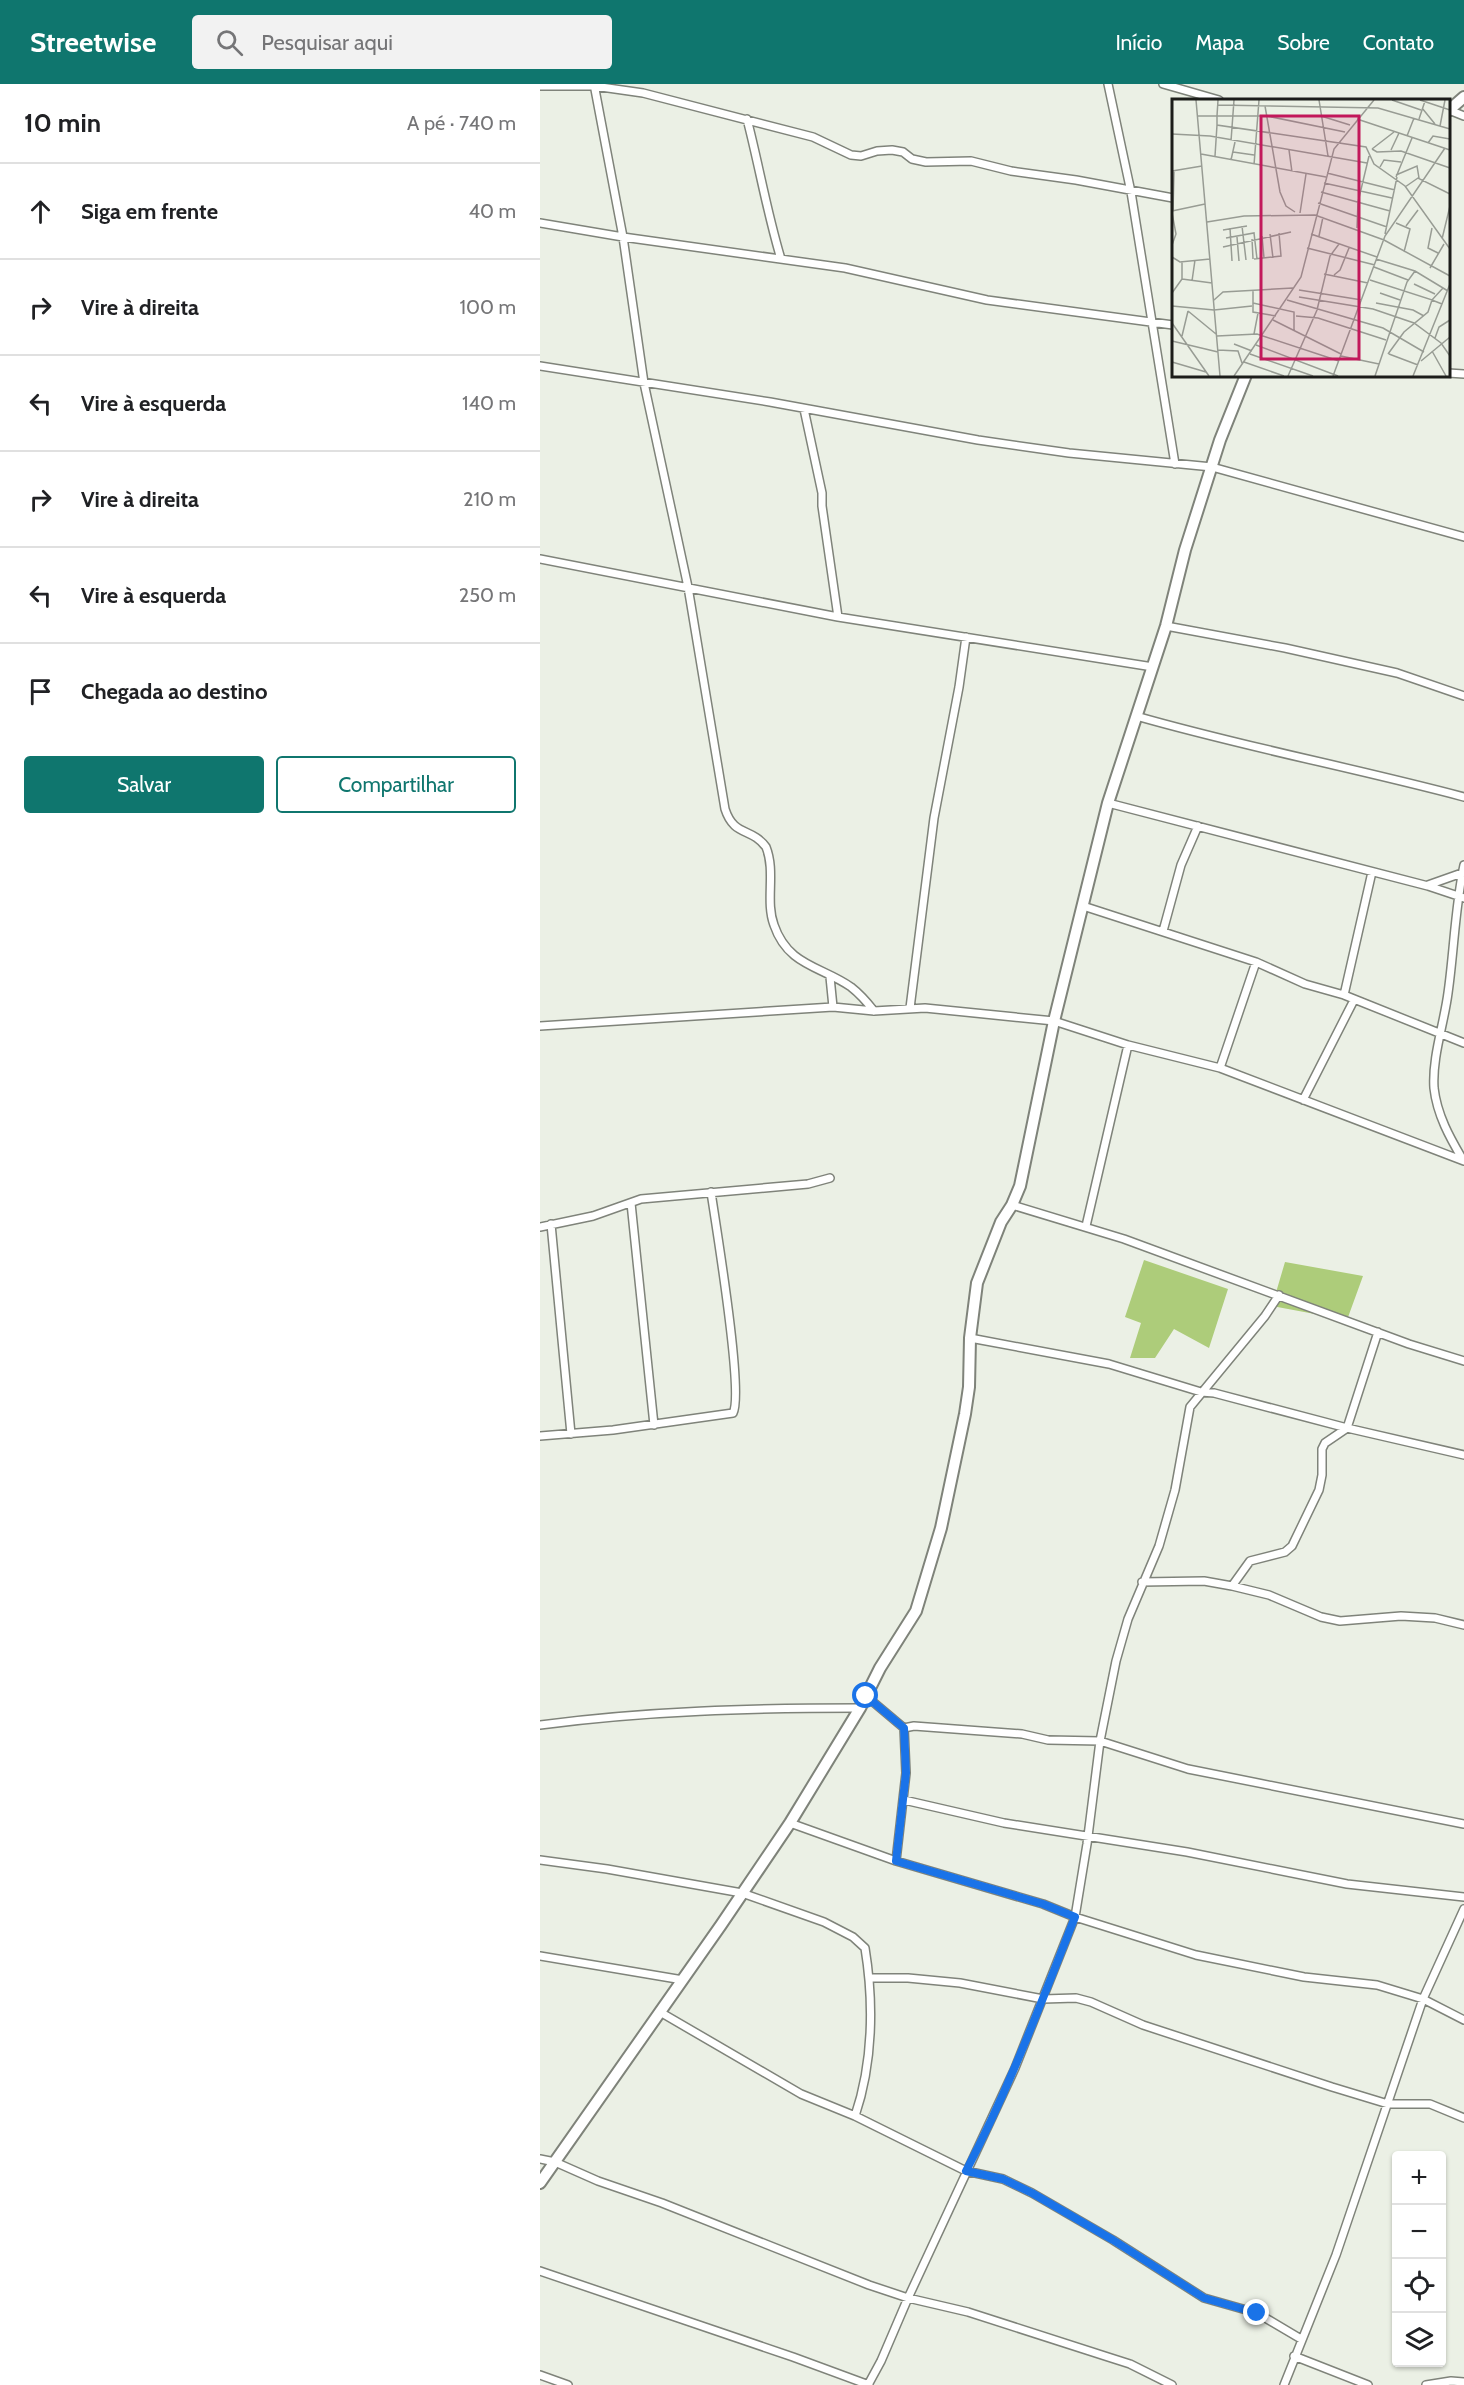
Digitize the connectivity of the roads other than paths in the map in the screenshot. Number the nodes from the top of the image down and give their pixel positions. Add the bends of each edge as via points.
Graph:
1 (1108, 84) edge
2 (1114, 84) edge
3 (1163, 84) edge
4 (594, 85) edge
5 (540, 86) edge
6 (1464, 97) edge
7 (1216, 99) edge
8 (1449, 109) edge
9 (1449, 110) edge
10 (1464, 116) edge
11 (747, 119) junction
12 (1131, 192) junction
13 (1172, 198) edge
14 (540, 223) edge
15 (623, 237) junction
16 (781, 259) junction
17 (1152, 321) junction
18 (1172, 325) edge
19 (540, 366) edge
20 (1449, 373) edge
21 (1464, 374) edge
22 (1246, 376) edge
23 (644, 384) junction
24 (804, 409) junction
25 (1175, 464) junction
26 (1212, 467) junction
27 (1464, 537) edge
28 (540, 559) edge
29 (688, 587) junction
30 (838, 617) junction
31 (1166, 626) junction
32 (966, 637) junction
33 (1153, 667) junction
34 (1464, 696) edge
35 (1136, 716) junction
36 (1464, 797) edge
37 (1108, 803) junction
38 (1198, 826) junction
39 (1463, 869) edge
40 (1372, 872) junction
41 (1428, 886) junction
42 (1461, 897) edge
43 (1083, 906) junction
44 (1163, 931) junction
45 (1256, 962) junction
46 (830, 977) junction
47 (1344, 995) junction
48 (1354, 1000) junction
49 (833, 1007) junction
50 (910, 1008) junction
51 (873, 1011) junction
52 (1054, 1021) junction
53 (540, 1026) edge
54 (1442, 1033) junction
55 (1464, 1042) edge
56 (1128, 1045) junction
57 (1220, 1068) junction
58 (1304, 1100) junction
59 (1463, 1160) edge
60 (830, 1179) dead end
61 (711, 1192) junction
62 (631, 1203) junction
63 (1012, 1205) junction
64 (551, 1224) junction
65 (1086, 1226) junction
66 (540, 1227) edge
67 (1279, 1295) junction
68 (1378, 1332) junction
69 (970, 1338) junction
70 (1464, 1361) edge
71 (1202, 1392) junction
72 (654, 1425) junction
73 (1347, 1428) junction
74 (572, 1434) junction
75 (540, 1437) edge
76 (1464, 1455) edge
77 (1142, 1582) junction
78 (1232, 1586) junction
79 (1464, 1625) edge
80 (866, 1696) junction
81 (860, 1708) junction
82 (540, 1725) edge
83 (904, 1728) junction
84 (1101, 1741) junction
85 (904, 1800) junction
86 (790, 1823) junction
87 (1464, 1824) edge
88 (1088, 1838) junction
89 (540, 1860) edge
90 (896, 1861) junction
91 (742, 1893) junction
92 (1464, 1896) edge
93 (1464, 1909) edge
94 (1075, 1917) junction
95 (540, 1956) edge
96 (869, 1978) junction
97 (683, 1980) junction
98 (1043, 1999) junction
99 (1423, 1999) junction
100 (660, 2012) junction
101 (1464, 2020) edge
102 (1388, 2104) junction
103 (855, 2116) junction
104 (1464, 2118) edge
105 (540, 2159) edge
106 (555, 2162) junction
107 (966, 2171) junction
108 (540, 2183) edge
109 (540, 2271) edge
110 (908, 2298) junction
111 (1301, 2339) junction
112 (1294, 2356) junction
113 (540, 2375) edge
114 (1464, 2382) edge
115 (568, 2385) edge
116 (868, 2385) edge
117 (1172, 2385) edge
118 (1284, 2385) edge
119 (1368, 2385) edge
120 (1426, 2385) edge

1 - 2 street
1 - 12 street
3 - 7 street
4 - 5 street
4 - 11 street
4 - 15 street
6 - 8 street
9 - 10 street
11 - 12 street via 813,137 851,155 892,150 926,162 971,161
11 - 16 street
12 - 13 street
12 - 17 street
14 - 15 street
15 - 16 street
15 - 23 street
16 - 17 street via 845,268 987,300
17 - 18 street
17 - 25 street
19 - 23 street
20 - 21 street
22 - 26 street
23 - 24 street
23 - 29 street
24 - 25 street via 978,440
24 - 30 street via 822,493
25 - 26 street
26 - 27 street
26 - 31 street
28 - 29 street
29 - 30 street
29 - 46 street via 728,819 766,847 773,925 781,940 794,956
30 - 32 street
31 - 33 street
31 - 34 street via 1397,673
32 - 33 street
32 - 50 street via 934,818
33 - 35 street
35 - 36 street
35 - 37 street
37 - 38 street
37 - 43 street
38 - 40 street
38 - 44 street via 1181,865
39 - 41 street
39 - 42 street
40 - 41 street
40 - 47 street
41 - 42 street
42 - 54 street
43 - 44 street
43 - 52 street
44 - 45 street
45 - 47 street via 1305,984
45 - 57 street
46 - 49 street
46 - 51 street via 863,996
47 - 48 street
48 - 54 street
48 - 58 street
49 - 51 street
49 - 53 street
50 - 51 street
50 - 52 street
52 - 56 street
52 - 63 street via 1022,1176
54 - 55 street
54 - 59 street via 1434,1065 1434,1089 1446,1131
56 - 57 street
56 - 65 street
57 - 58 street
58 - 59 street
60 - 61 street
61 - 62 street
61 - 72 street via 733,1350 736,1410 730,1416
62 - 64 street
62 - 72 street
63 - 65 street
63 - 69 street via 1001,1222 978,1282
64 - 66 street
64 - 74 street
65 - 67 street
67 - 68 street
67 - 71 street
68 - 70 street
68 - 73 street
69 - 71 street via 1109,1364
69 - 80 street via 965,1414 941,1528 919,1604
71 - 73 street
71 - 77 street via 1190,1407 1175,1490 1159,1546
72 - 74 street
73 - 76 street
73 - 78 street via 1322,1449 1319,1490 1292,1546 1285,1552 1250,1561
74 - 75 street
77 - 78 street via 1204,1581
77 - 84 street via 1116,1661
78 - 79 street via 1340,1621 1401,1616
80 - 81 street
80 - 83 street
81 - 82 street via 767,1708 599,1717
81 - 86 street
83 - 84 street
83 - 85 street
84 - 87 street via 1188,1769
84 - 88 street
85 - 88 street
85 - 90 street
86 - 90 street
86 - 91 street
88 - 92 street via 1187,1852 1347,1884
88 - 94 street
89 - 91 street
90 - 94 street
91 - 96 street via 824,1922 853,1937 865,1948
91 - 97 street
93 - 99 street
94 - 98 street
94 - 99 street via 1196,1955 1304,1977 1377,1985
95 - 97 street
96 - 98 street via 960,1983
96 - 103 street via 866,2081
97 - 100 street
98 - 102 street via 1076,1998 1091,2002 1143,2025
98 - 107 street via 1011,2079
99 - 101 street
99 - 102 street
100 - 103 street via 801,2094
100 - 106 street
102 - 104 street via 1430,2104
102 - 111 street via 1336,2255
103 - 107 street
105 - 106 street
106 - 108 street
106 - 110 street
107 - 110 street
107 - 111 street via 1003,2179 1032,2193 1204,2298 1257,2313
109 - 116 street
110 - 116 street
110 - 117 street via 968,2312 1130,2364
111 - 112 street
112 - 118 street
112 - 119 street
113 - 115 street
114 - 120 street

